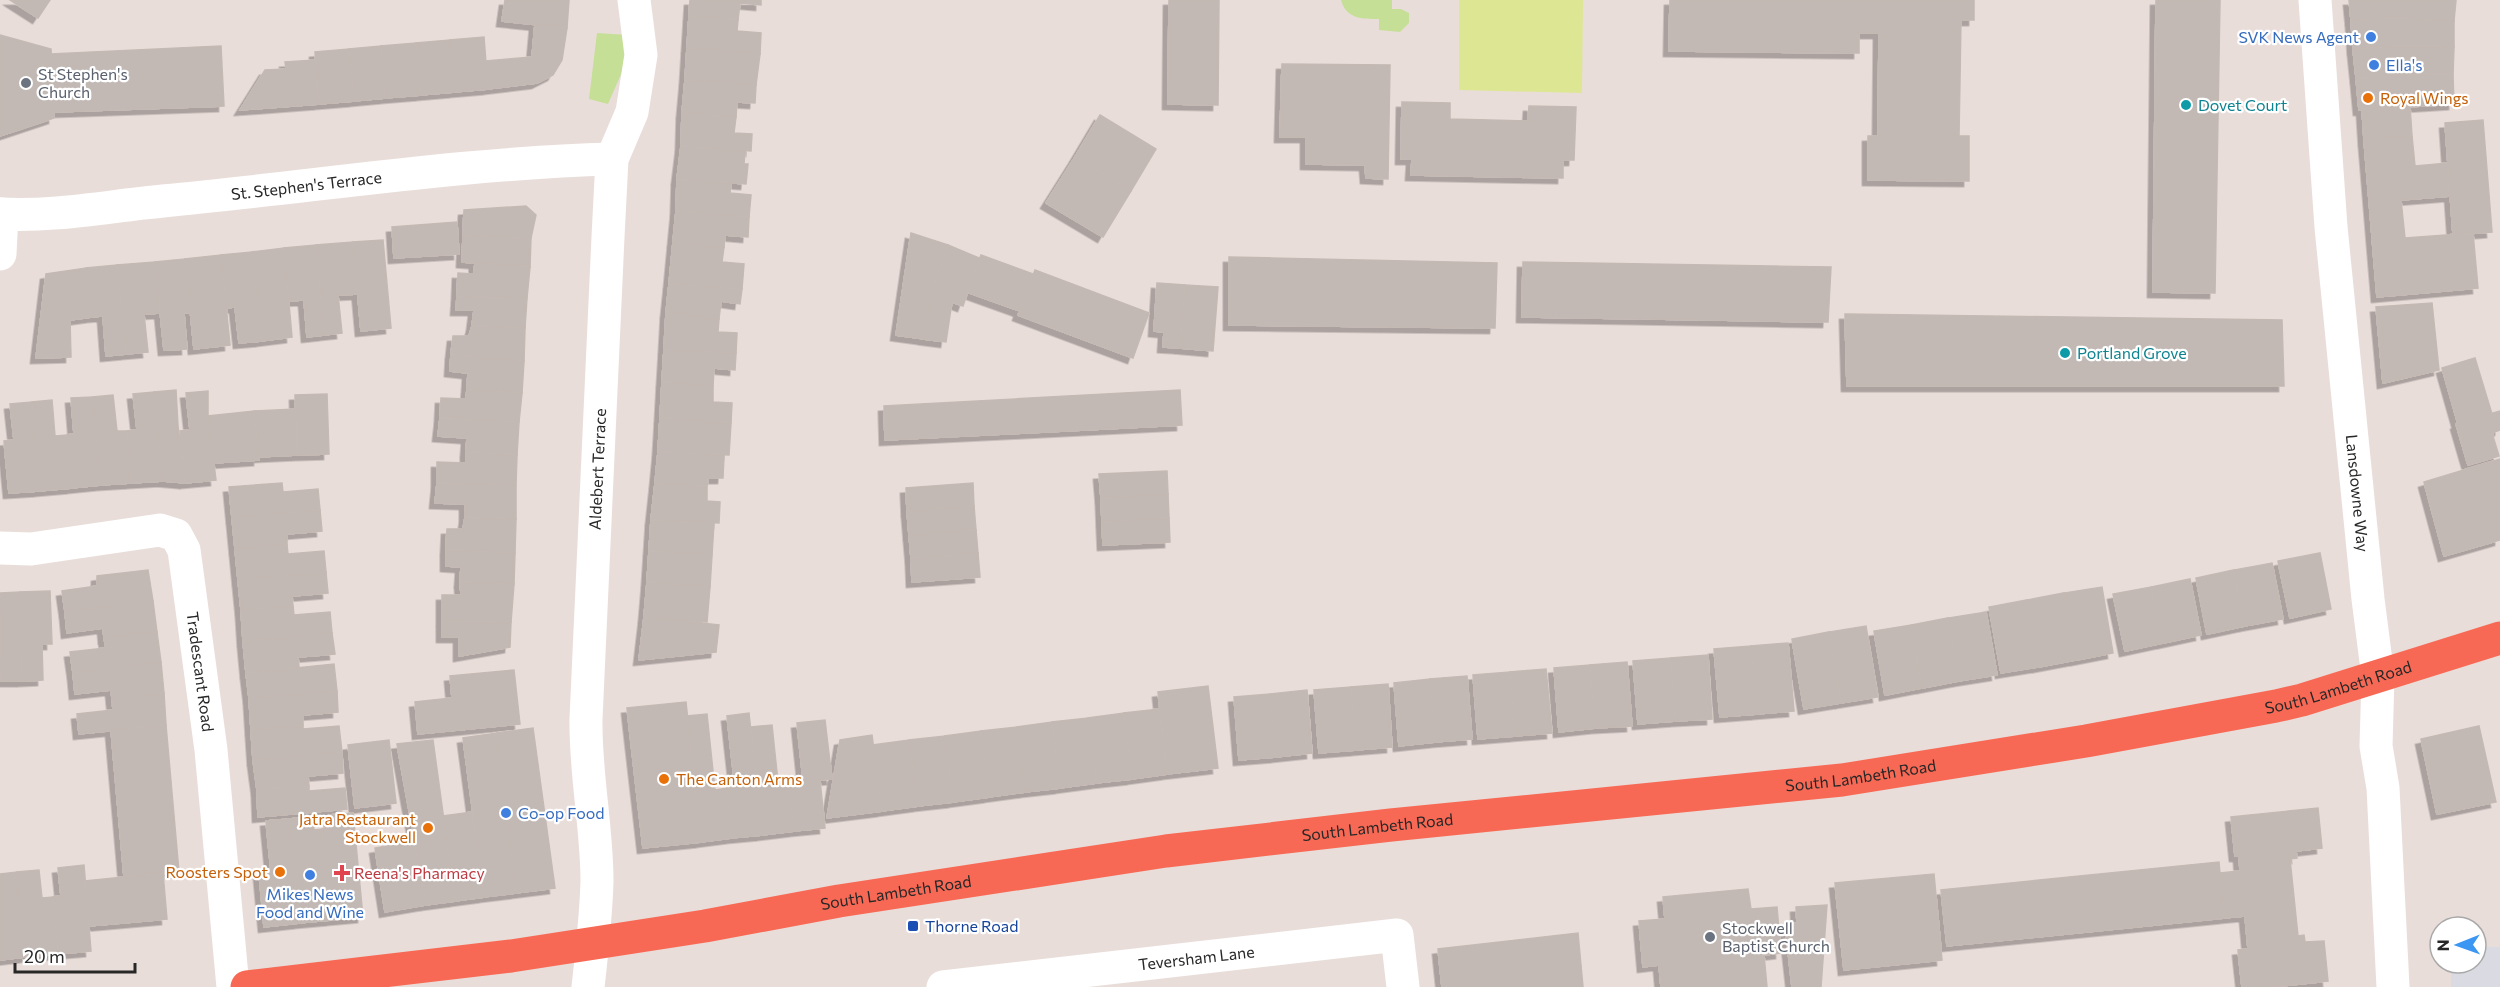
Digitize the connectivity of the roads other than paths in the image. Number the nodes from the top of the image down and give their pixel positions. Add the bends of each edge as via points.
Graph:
1 (634, 0) edge
2 (2315, 0) edge
3 (612, 159) junction
4 (1, 214) edge
5 (0, 254) edge
6 (0, 548) edge
7 (2500, 638) edge
8 (2378, 677) junction
9 (593, 944) junction
10 (233, 987) edge
11 (247, 987) edge
12 (588, 987) edge
13 (943, 987) edge
14 (1403, 987) edge
15 (2393, 987) edge

1 - 3 street, Aldebert Terrace via 641,55 632,112
2 - 8 street, Lansdowne Way via 2331,227
3 - 4 street, St. Stephen's Terrace via 429,170 60,214
3 - 9 street, Aldebert Terrace via 586,719 597,881
4 - 5 street
6 - 10 street, Tradescant Road via 31,549 160,530 176,535 184,550 211,750
7 - 8 highway, South Lambeth Road
8 - 9 highway, South Lambeth Road via 2276,706 1842,780 1166,851 839,901
8 - 15 street, Lansdowne Way via 2376,746 2383,788
9 - 11 highway, South Lambeth Road via 481,961
9 - 12 street
13 - 14 street, Teversham Lane via 1397,935

